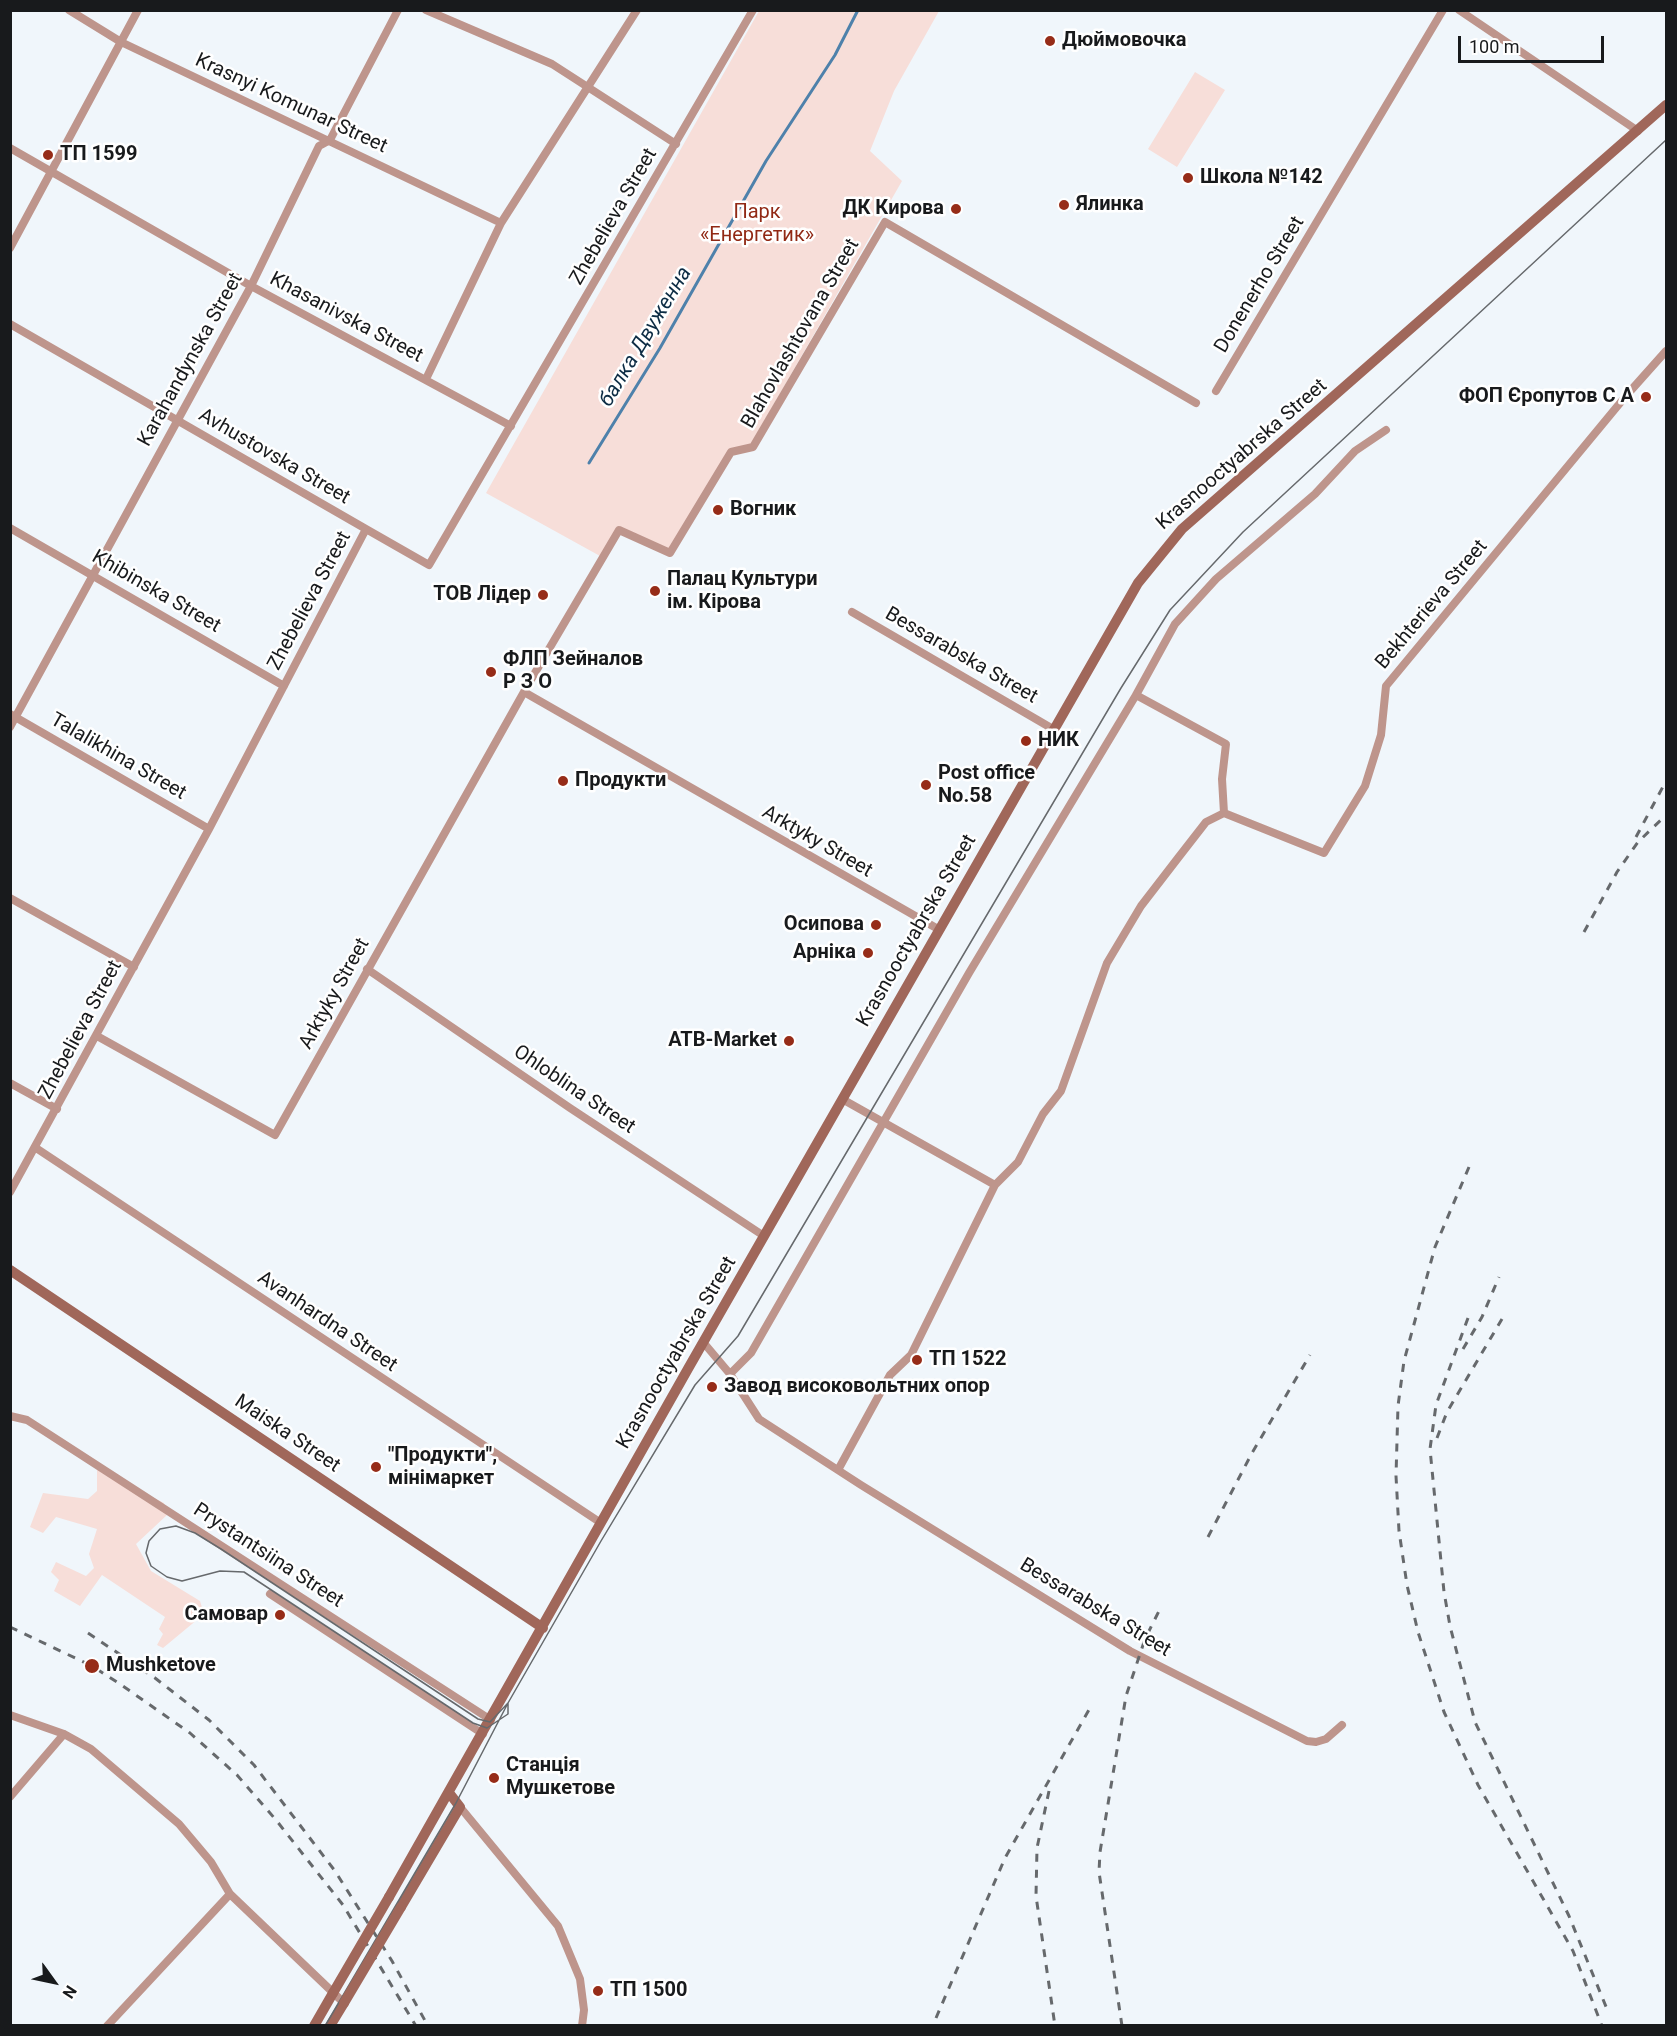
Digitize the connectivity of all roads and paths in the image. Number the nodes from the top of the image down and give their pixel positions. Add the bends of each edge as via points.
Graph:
1 (69, 10) edge
2 (138, 10) edge
3 (398, 10) edge
4 (426, 10) edge
5 (637, 10) edge
6 (753, 10) edge
7 (1443, 10) edge
8 (1459, 10) edge
9 (121, 42) junction
10 (588, 86) junction
11 (1666, 105) edge
12 (1638, 131) junction
13 (330, 140) junction
14 (676, 144) junction
15 (10, 148) edge
16 (52, 172) junction
17 (501, 223) junction
18 (10, 248) edge
19 (251, 286) junction
20 (10, 324) edge
21 (1666, 351) edge
22 (426, 379) junction
23 (1216, 391) dead end
24 (1196, 403) dead end
25 (177, 420) junction
26 (511, 426) junction
27 (1386, 430) dead end
28 (10, 528) edge
29 (366, 528) junction
30 (619, 530) joint
31 (92, 574) junction
32 (852, 612) dead end
33 (284, 686) junction
34 (524, 692) junction
35 (1136, 695) junction
36 (13, 715) edge
37 (10, 727) edge
38 (1053, 729) junction
39 (1224, 813) junction
40 (209, 829) junction
41 (10, 898) edge
42 (938, 929) junction
43 (134, 967) junction
44 (367, 969) junction
45 (97, 1036) junction
46 (10, 1083) edge
47 (842, 1099) junction
48 (57, 1109) junction
49 (884, 1121) junction
50 (36, 1148) junction
51 (994, 1185) junction
52 (10, 1192) edge
53 (764, 1236) junction
54 (10, 1270) edge
55 (703, 1342) junction
56 (730, 1374) junction
57 (10, 1416) edge
58 (838, 1470) junction
59 (601, 1523) junction
60 (270, 1594) dead end
61 (543, 1628) junction
62 (10, 1714) edge
63 (491, 1720) junction
64 (1342, 1725) dead end
65 (63, 1734) junction
66 (483, 1734) junction
67 (450, 1794) junction
68 (10, 1797) edge
69 (460, 1807) junction
70 (230, 1894) junction
71 (333, 1993) junction
72 (344, 2003) junction
73 (107, 2025) edge
74 (314, 2025) edge
75 (330, 2025) edge
76 (582, 2025) edge

1 - 9 street, Krasnyi Komunar Street
2 - 9 street
3 - 13 street, Karahandynska Street
4 - 10 street via 552,64
5 - 10 street
6 - 14 street, Zhebelieva Street
7 - 23 street, Donenerho Street
8 - 12 street
9 - 13 street, Krasnyi Komunar Street
9 - 16 street
10 - 14 street
10 - 17 street
11 - 12 main road, Krasnooctyabrska Street
12 - 38 main road, Krasnooctyabrska Street via 1182,528 1137,583
13 - 17 street, Krasnyi Komunar Street
13 - 19 street, Karahandynska Street via 319,146
14 - 26 street, Zhebelieva Street
15 - 16 street, Khasanivska Street
16 - 18 street
16 - 19 street, Khasanivska Street
17 - 22 street
19 - 22 street, Khasanivska Street
19 - 25 street, Karahandynska Street
20 - 25 street, Avhustovska Street
21 - 39 street, Bekhterieva Street via 1386,686 1382,735 1365,786 1324,853
22 - 26 street, Khasanivska Street
24 - 30 street, Blahovlashtovana Street via 885,222 753,447 731,452 670,553
25 - 29 street, Avhustovska Street
25 - 31 street, Karahandynska Street
26 - 29 street, Zhebelieva Street via 429,565
27 - 35 street via 1355,451 1315,494 1208,587 1175,624
28 - 31 street, Khibinska Street
29 - 33 street, Zhebelieva Street
30 - 34 street, Arktyky Street
31 - 33 street, Khibinska Street
31 - 36 street, Karahandynska Street
32 - 38 street, Bessarabska Street
33 - 40 street, Zhebelieva Street
34 - 42 street, Arktyky Street
34 - 44 street, Arktyky Street
35 - 39 street via 1226,744
35 - 49 street
36 - 37 street, Karahandynska Street
36 - 40 street, Talalikhina Street
38 - 42 main road, Krasnooctyabrska Street
39 - 51 street via 1206,822 1141,906 1107,963 1061,1091 1043,1114 1018,1162
40 - 43 street, Zhebelieva Street
41 - 43 street
42 - 47 main road, Krasnooctyabrska Street
43 - 45 street, Zhebelieva Street
44 - 45 street, Arktyky Street via 275,1135
44 - 53 street, Ohloblina Street
45 - 48 street, Zhebelieva Street
46 - 48 street
47 - 49 street
47 - 53 main road, Krasnooctyabrska Street
48 - 50 street, Zhebelieva Street
49 - 51 street
49 - 56 street via 751,1353
50 - 52 street, Zhebelieva Street
50 - 59 street, Avanhardna Street
51 - 58 street via 911,1355 890,1375
53 - 55 main road, Krasnooctyabrska Street
54 - 61 main road, Maiska Street
55 - 56 street, Bessarabska Street
55 - 59 main road, Krasnooctyabrska Street
56 - 58 street, Bessarabska Street via 759,1419
57 - 63 street, Prystantsiina Street via 27,1420
58 - 64 street, Bessarabska Street via 1130,1651 1307,1741 1326,1738
59 - 61 main road, Krasnooctyabrska Street
60 - 66 street, Prystantsiina Street
61 - 63 main road, Krasnooctyabrska Street
62 - 65 street
63 - 66 main road, Krasnooctyabrska Street
65 - 68 street
65 - 70 street via 91,1749 179,1824 211,1862
66 - 67 main road, Krasnooctyabrska Street
67 - 69 main road
67 - 71 main road, Krasnooctyabrska Street, bridge
69 - 72 main road, bridge
69 - 76 street via 558,1926 580,1979
70 - 71 street
70 - 73 street
71 - 72 street
71 - 74 main road, Krasnooctyabrska Street
72 - 75 main road

